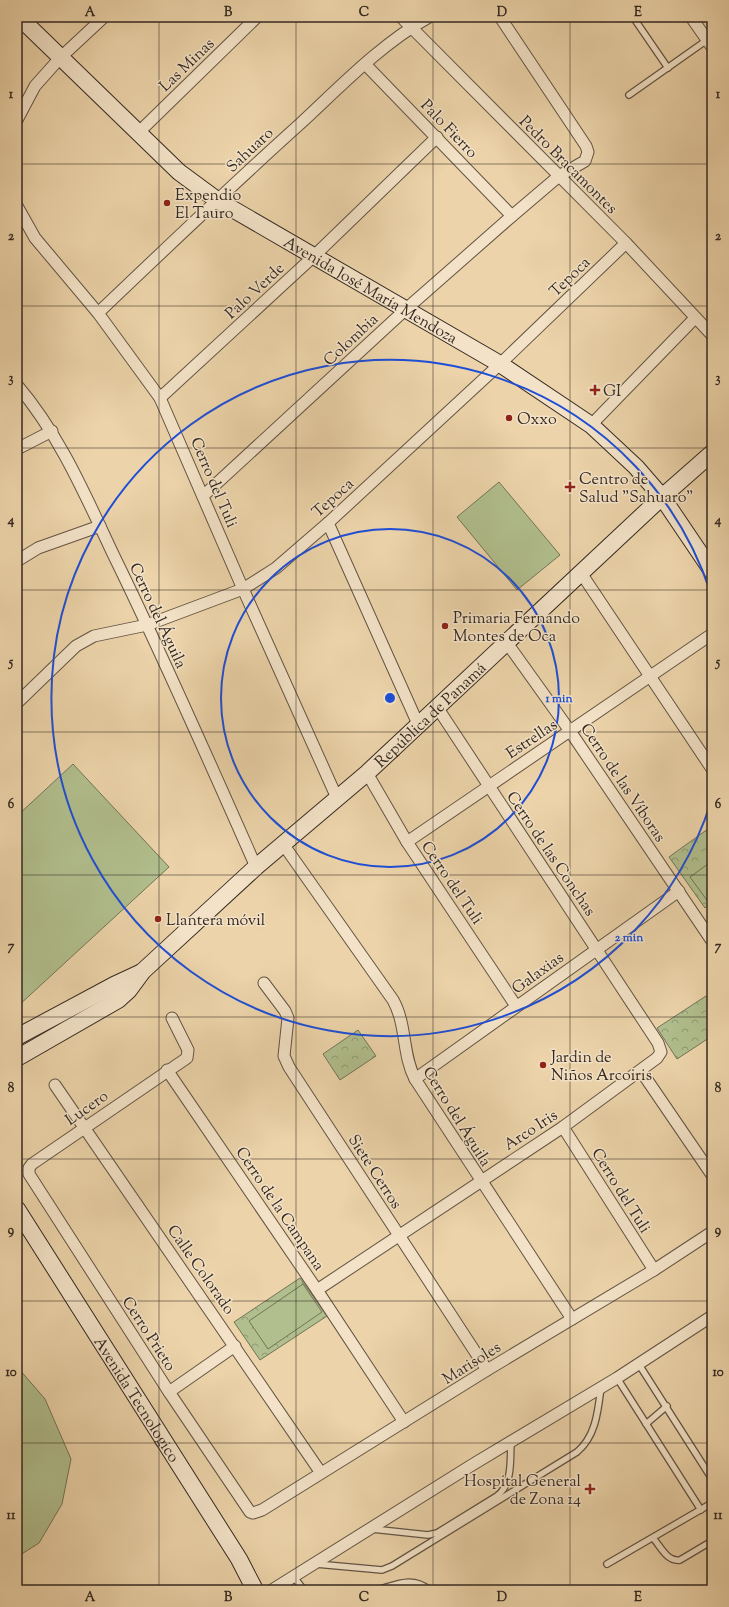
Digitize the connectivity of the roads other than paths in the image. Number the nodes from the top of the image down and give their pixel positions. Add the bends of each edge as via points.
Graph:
1 (19, 17) edge
2 (104, 17) edge
3 (257, 17) edge
4 (402, 17) edge
5 (429, 17) edge
6 (500, 17) edge
7 (633, 17) edge
8 (691, 17) edge
9 (411, 27) junction
10 (710, 44) edge
11 (60, 58) junction
12 (365, 64) junction
13 (668, 68) junction
14 (629, 95) dead end
15 (17, 120) edge
16 (138, 133) junction
17 (437, 138) junction
18 (559, 176) junction
19 (217, 200) junction
20 (17, 206) edge
21 (512, 216) junction
22 (626, 243) junction
23 (314, 256) junction
24 (405, 310) junction
25 (98, 313) junction
26 (695, 318) junction
27 (712, 335) edge
28 (500, 364) junction
29 (17, 385) edge
30 (160, 398) junction
31 (591, 425) junction
32 (52, 431) junction
33 (17, 449) edge
34 (712, 453) edge
35 (203, 496) junction
36 (662, 497) junction
37 (328, 523) junction
38 (100, 526) junction
39 (17, 561) edge
40 (712, 571) edge
41 (581, 573) junction
42 (243, 589) junction
43 (147, 625) junction
44 (712, 634) edge
45 (507, 643) junction
46 (649, 676) junction
47 (17, 703) edge
48 (437, 707) junction
49 (418, 724) junction
50 (570, 731) junction
51 (712, 769) edge
52 (366, 773) junction
53 (488, 786) junction
54 (338, 798) junction
55 (407, 842) junction
56 (282, 844) junction
57 (256, 867) junction
58 (679, 891) junction
59 (712, 941) edge
60 (596, 949) junction
61 (143, 971) junction
62 (264, 983) dead end
63 (114, 985) junction
64 (516, 1006) junction
65 (172, 1018) dead end
66 (17, 1036) edge
67 (17, 1047) edge
68 (17, 1058) edge
69 (657, 1058) joint
70 (167, 1070) junction
71 (641, 1071) junction
72 (415, 1079) junction
73 (55, 1085) dead end
74 (84, 1127) junction
75 (563, 1127) junction
76 (29, 1174) joint
77 (712, 1175) edge
78 (480, 1181) junction
79 (17, 1209) edge
80 (712, 1232) edge
81 (398, 1235) junction
82 (654, 1270) junction
83 (317, 1290) junction
84 (712, 1316) edge
85 (572, 1319) junction
86 (235, 1346) junction
87 (638, 1363) junction
88 (487, 1370) junction
89 (617, 1378) junction
90 (601, 1387) junction
91 (169, 1392) junction
92 (667, 1406) junction
93 (404, 1422) junction
94 (646, 1424) junction
95 (511, 1441) junction
96 (321, 1473) junction
97 (712, 1479) edge
98 (712, 1503) edge
99 (246, 1508) joint
100 (701, 1510) junction
101 (370, 1528) junction
102 (653, 1538) junction
103 (712, 1541) edge
104 (313, 1564) junction
105 (607, 1564) dead end
106 (293, 1576) junction
107 (256, 1590) edge
108 (272, 1590) edge
109 (304, 1590) edge
110 (377, 1590) edge
111 (430, 1590) edge

1 - 11 street, Avenida José María Mendoza
2 - 11 street
3 - 16 street, Las Minas
4 - 9 street, Pedro Bracamontes
5 - 9 street, Sahuaro
6 - 18 street, Colombia via 586,146 588,152 585,161
7 - 13 lane
8 - 10 street
9 - 12 street, Sahuaro
9 - 18 street, Pedro Bracamontes
10 - 13 lane
11 - 15 street via 35,86
11 - 16 street, Avenida José María Mendoza
12 - 17 street, Palo Fierro
12 - 19 street, Sahuaro
13 - 14 lane
16 - 19 street, Avenida José María Mendoza via 179,172
17 - 21 street, Palo Fierro
17 - 23 street, Palo Verde
18 - 21 street, Colombia
18 - 22 street, Pedro Bracamontes
19 - 23 street, Avenida José María Mendoza
19 - 25 street, Sahuaro
20 - 25 street, Cerro del Tuli via 34,238
21 - 24 street, Colombia
22 - 26 street, Pedro Bracamontes
22 - 28 street, Tepoca
23 - 24 street, Avenida José María Mendoza
23 - 30 street, Palo Verde
24 - 28 street, Avenida José María Mendoza
24 - 35 street, Colombia
25 - 30 street, Cerro del Tuli
26 - 27 street, Pedro Bracamontes
26 - 31 street
28 - 31 street, Avenida José María Mendoza
28 - 37 street, Tepoca
29 - 32 street, Cerro del Águila
30 - 35 street, Cerro del Tuli
31 - 36 street, Avenida José María Mendoza via 636,467
32 - 33 street
32 - 38 street, Cerro del Águila
34 - 36 street, República de Panamá
35 - 42 street, Cerro del Tuli
36 - 40 street, Avenida José María Mendoza
36 - 41 street, República de Panamá
37 - 42 street, Tepoca via 276,568
37 - 49 street
38 - 39 street via 38,548
38 - 43 street, Cerro del Águila
41 - 45 street, República de Panamá
41 - 46 street
42 - 43 street, Tepoca
42 - 54 street, Cerro del Tuli
43 - 47 street, Tepoca via 105,633 86,640 76,646
43 - 57 street, Cerro del Águila
44 - 46 street, Estrellas
45 - 48 street, República de Panamá
45 - 50 street, Cerro de las Víboras
46 - 50 street, Estrellas
46 - 51 street
48 - 49 street, República de Panamá
48 - 53 street, Cerro de las Conchas
49 - 52 street, República de Panamá
50 - 53 street, Estrellas
50 - 58 street, Cerro de las Víboras
52 - 54 street, República de Panamá
52 - 55 street, Cerro del Tuli
53 - 55 street, Estrellas
53 - 60 street, Cerro de las Conchas
54 - 56 street, República de Panamá
55 - 64 street, Cerro del Tuli
56 - 57 street, República de Panamá
56 - 72 street, Cerro del Águila via 400,1012 408,1062
57 - 61 street, República de Panamá
58 - 59 street, Cerro de las Víboras
58 - 60 street, Galaxias
60 - 64 street, Galaxias
60 - 69 street, Cerro de las Conchas via 658,1043 660,1052
61 - 63 street, República de Panamá
61 - 68 street, República de Panamá via 130,990 118,1000
62 - 81 street, Siete Cerros via 288,1018 284,1056 289,1067
63 - 66 street, República de Panamá
63 - 67 street via 85,1012
64 - 72 street, Galaxias
65 - 70 street via 189,1054 187,1058
69 - 71 street, Arco Iris
70 - 74 street, Lucero
70 - 83 street, Cerro de la Campana
71 - 75 street, Arco Iris
71 - 77 street
72 - 78 street, Cerro del Águila
73 - 74 street, Calle Colorado
74 - 76 street, Lucero via 32,1164
74 - 86 street, Calle Colorado
75 - 78 street, Arco Iris
75 - 82 street, Cerro del Tuli
76 - 91 street, Cerro Prieto
78 - 81 street, Arco Iris
78 - 85 street, Cerro del Águila
79 - 107 street, Avenida Tecnologico via 239,1559
80 - 82 street, Marisoles
81 - 83 street, Arco Iris
81 - 88 street, Siete Cerros
82 - 85 street, Marisoles
83 - 93 street, Cerro de la Campana
84 - 87 street
85 - 88 street, Marisoles
86 - 91 street
86 - 96 street, Calle Colorado
87 - 89 street
87 - 92 lane
88 - 93 street, Marisoles
89 - 90 street
89 - 94 lane
90 - 95 street
90 - 104 lane via 598,1417 585,1445 577,1452 392,1566 382,1570
91 - 99 street, Cerro Prieto
92 - 94 lane
92 - 97 lane
93 - 96 street, Marisoles
94 - 100 lane
95 - 101 street
95 - 101 lane via 509,1475 503,1491 464,1517 437,1533 428,1535
96 - 99 street, Marisoles via 262,1510 253,1513
98 - 100 lane
100 - 102 lane
101 - 104 street
102 - 103 lane via 668,1558 674,1561
102 - 105 lane
104 - 106 street
106 - 108 street
106 - 109 lane
110 - 111 lane via 406,1582 418,1582

